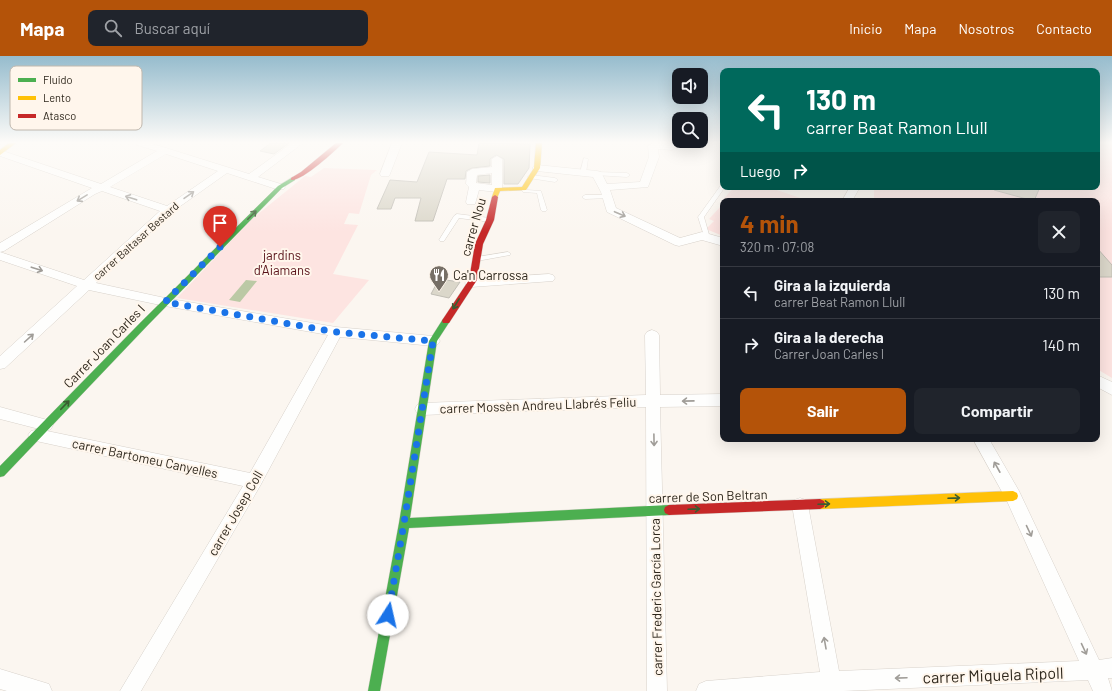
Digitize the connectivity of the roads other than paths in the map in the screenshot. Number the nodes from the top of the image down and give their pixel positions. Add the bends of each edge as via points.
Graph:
1 (57, 173) edge
2 (127, 173) edge
3 (221, 173) edge
4 (233, 173) edge
5 (257, 173) edge
6 (303, 173) edge
7 (472, 173) edge
8 (496, 173) edge
9 (534, 173) junction
10 (583, 173) joint
11 (648, 173) edge
12 (597, 174) junction
13 (627, 175) dead end
14 (250, 178) junction
15 (555, 180) dead end
16 (475, 186) junction
17 (280, 187) junction
18 (101, 188) junction
19 (497, 189) junction
20 (524, 189) junction
21 (720, 190) edge
22 (605, 192) junction
23 (585, 197) dead end
24 (472, 202) dead end
25 (168, 210) junction
26 (544, 210) dead end
27 (490, 220) junction
28 (708, 238) junction
29 (442, 240) dead end
30 (720, 241) edge
31 (0, 248) edge
32 (508, 254) dead end
33 (0, 256) edge
34 (477, 259) junction
35 (549, 278) dead end
36 (471, 283) junction
37 (86, 285) junction
38 (165, 302) junction
39 (336, 332) junction
40 (652, 335) dead end
41 (433, 341) junction
42 (0, 364) edge
43 (1100, 382) edge
44 (1112, 390) edge
45 (720, 400) edge
46 (653, 401) junction
47 (422, 409) junction
48 (0, 413) edge
49 (41, 430) junction
50 (983, 442) edge
51 (0, 473) edge
52 (254, 481) junction
53 (1013, 496) junction
54 (800, 505) junction
55 (655, 511) junction
56 (404, 523) junction
57 (1103, 669) edge
58 (0, 679) edge
59 (833, 686) edge
60 (42, 691) edge
61 (130, 691) edge
62 (374, 691) edge
63 (657, 691) edge
64 (706, 691) edge
65 (1103, 691) edge

1 - 18 street
2 - 18 street
25 -> 3 street, carrer Baltasar Bestard
4 - 14 street
5 - 14 street
6 - 17 street, Carrer Joan Carles I
7 - 16 street via 471,184
8 - 19 street
9 - 10 street
9 - 15 lane
9 - 20 street
10 - 12 street
11 - 22 street via 644,185
12 - 13 lane
12 - 22 street
14 - 17 street
16 - 19 street
16 - 24 street
38 -> 17 street, Carrer Joan Carles I
25 -> 18 street
18 -> 31 street
19 - 20 street, carrer Nou
19 - 27 street, carrer Nou
20 - 26 lane via 539,192
21 - 28 lane via 701,217
22 - 23 lane
22 -> 28 street via 611,210 679,242 702,236
25 - 37 street, carrer Baltasar Bestard
27 - 29 lane via 457,216
27 - 34 street, carrer Nou via 479,244
28 - 30 street
32 - 34 lane
33 -> 37 street
34 - 36 street, carrer Nou
35 - 36 street
36 -> 41 street, carrer Nou
37 - 38 street
42 -> 37 street, carrer Baltasar Bestard
38 - 39 street
49 -> 38 street, Carrer Joan Carles I
39 - 41 street
39 - 52 street, carrer Josep Coll
40 - 46 street, carrer Frederic García Lorca
41 - 47 street, carrer Nou
43 - 44 street
45 -> 46 street, carrer Mossèn Andreu Llabrés Feliu
46 - 47 street, carrer Mossèn Andreu Llabrés Feliu
46 -> 55 street, carrer Frederic García Lorca
47 - 56 street, carrer Nou
48 - 49 street, carrer Bartomeu Canyelles
49 - 51 street, Carrer Joan Carles I
49 - 52 street, carrer Bartomeu Canyelles
53 -> 50 street
52 - 61 street, carrer Josep Coll
54 -> 53 street, carrer de Son Beltran
53 -> 57 street
55 -> 54 street, carrer de Son Beltran
59 -> 54 street
55 - 56 street, carrer de Son Beltran
55 - 63 street, carrer Frederic García Lorca
56 - 62 street, carrer Nou
57 -> 59 street, carrer Miquela Ripoll
57 - 65 street
58 - 60 street
59 - 64 street, carrer Miquela Ripoll

